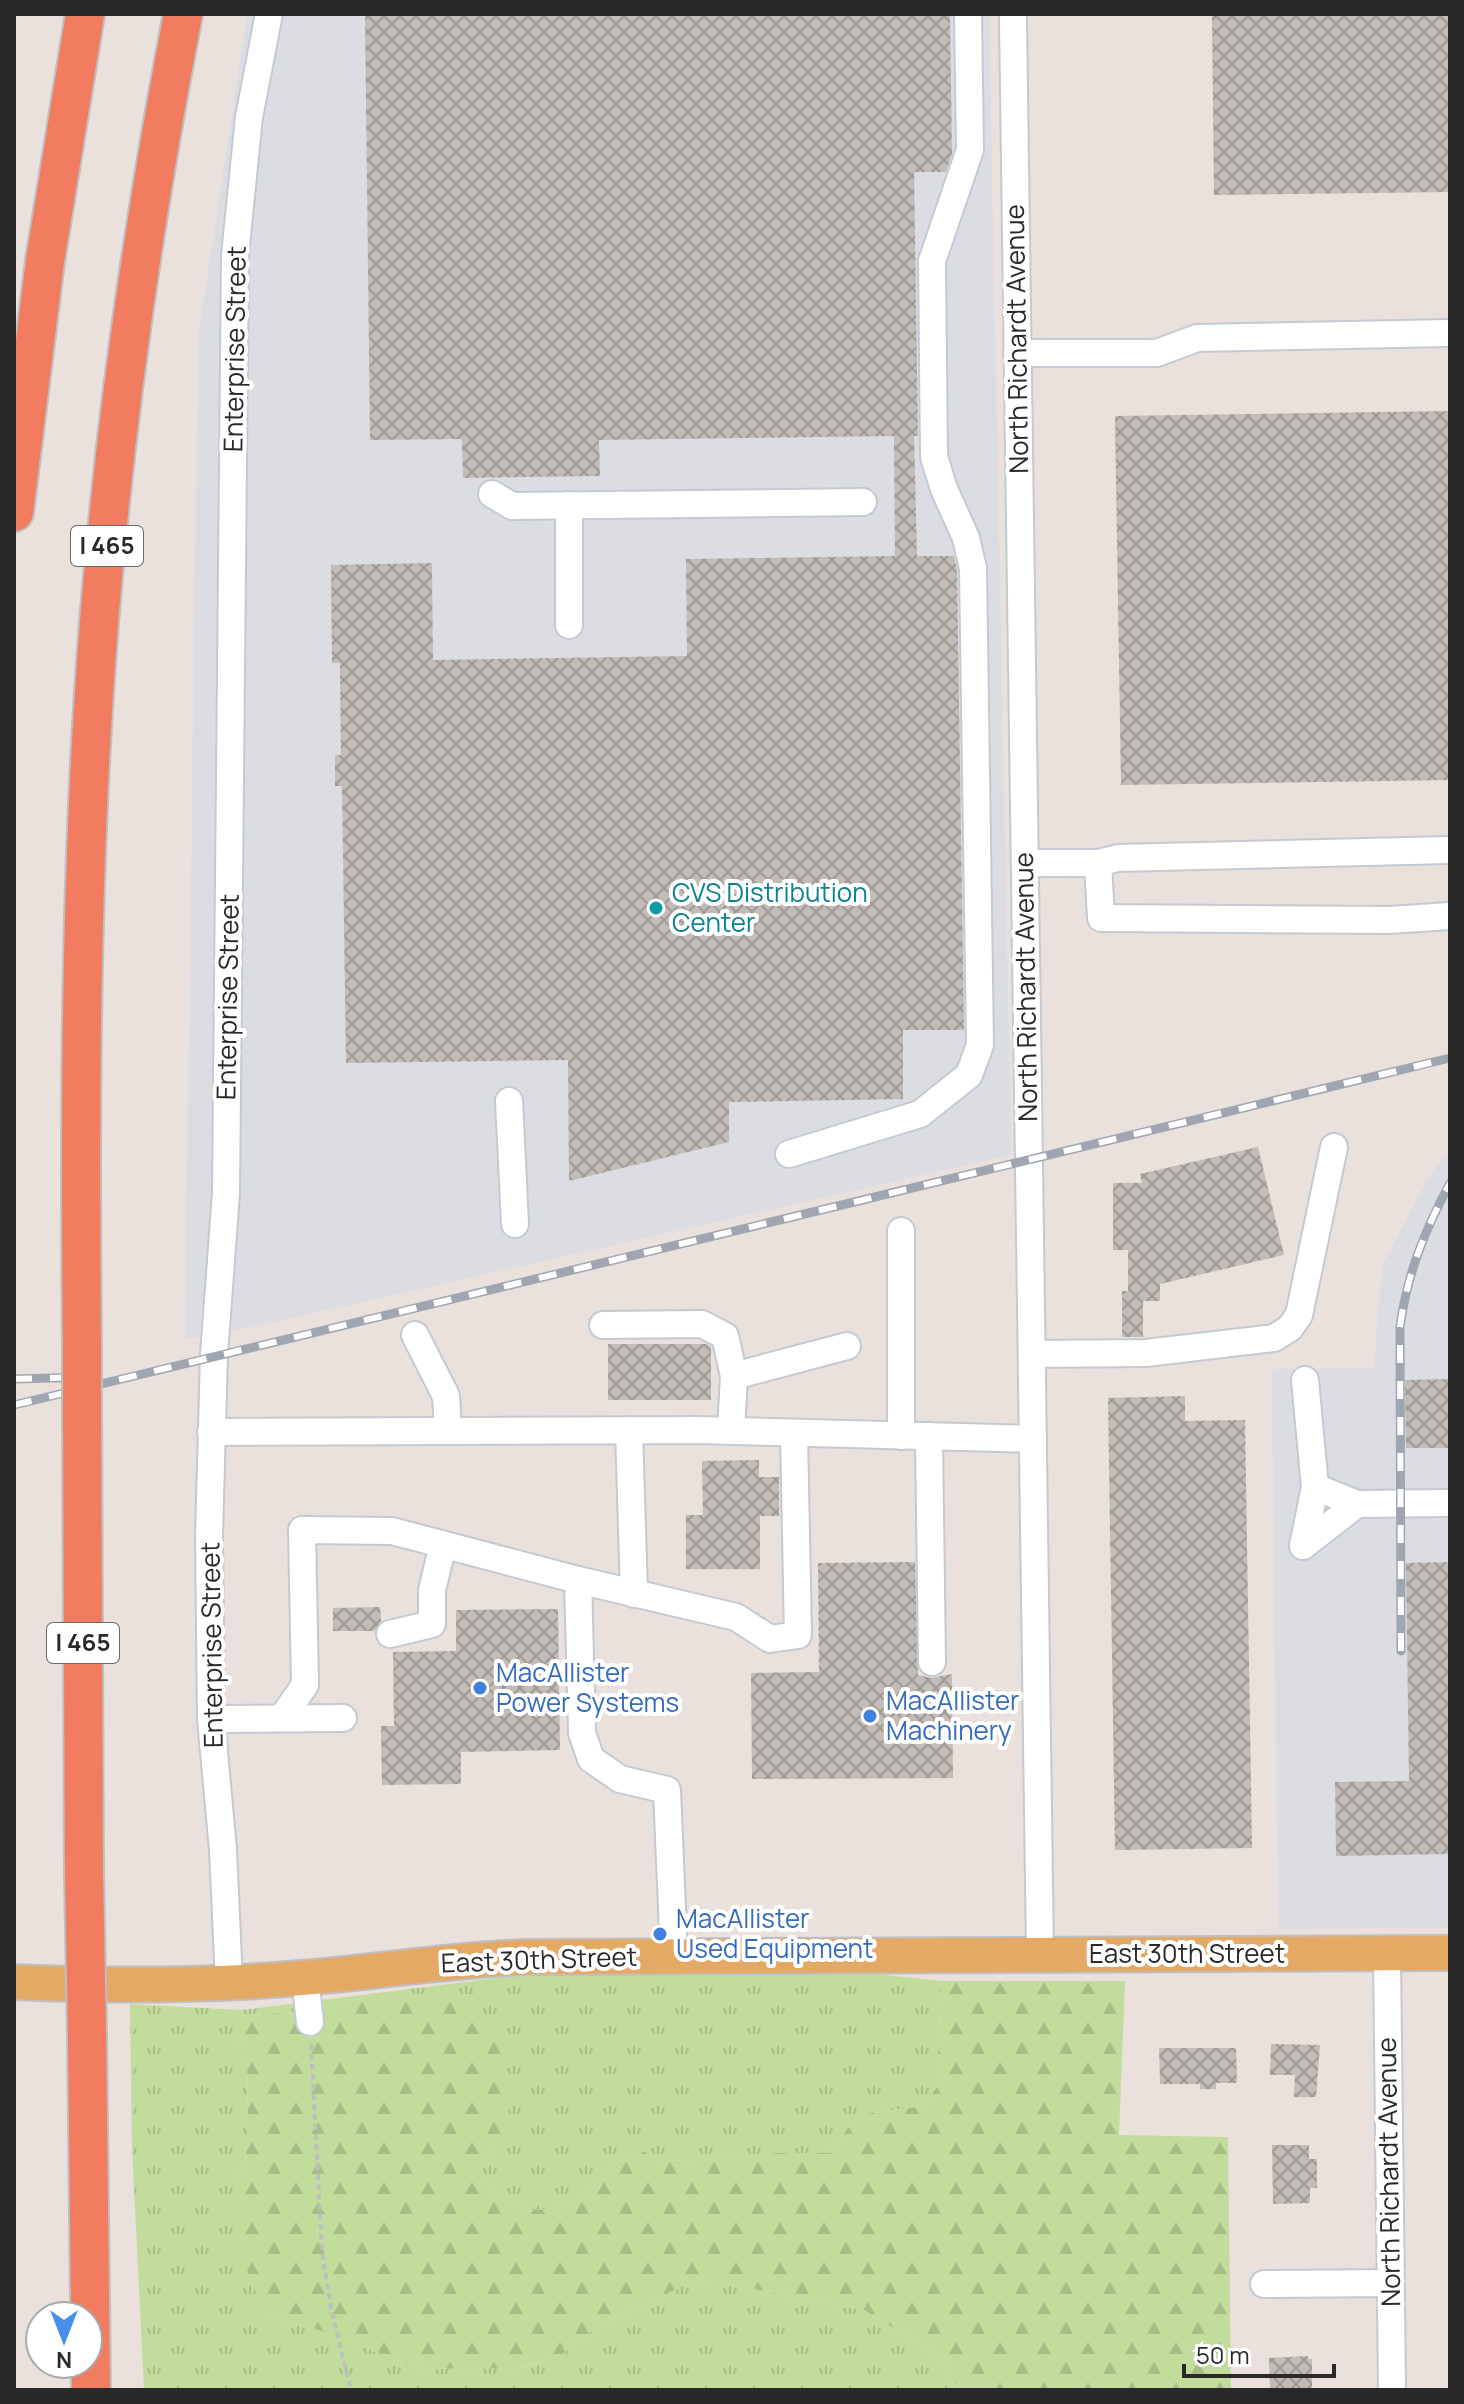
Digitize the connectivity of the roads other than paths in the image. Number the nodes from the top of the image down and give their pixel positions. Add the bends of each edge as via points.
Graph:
1 (85, 14) edge
2 (183, 14) edge
3 (269, 14) edge
4 (968, 14) edge
5 (1013, 19) dead end
6 (1450, 333) edge
7 (1017, 353) junction
8 (492, 494) dead end
9 (863, 502) dead end
10 (569, 505) junction
11 (14, 512) edge
12 (569, 625) dead end
13 (1450, 850) edge
14 (1025, 863) junction
15 (1098, 863) junction
16 (1450, 916) edge
17 (509, 1101) dead end
18 (1334, 1147) dead end
19 (789, 1154) dead end
20 (515, 1224) dead end
21 (901, 1231) dead end
22 (603, 1325) dead end
23 (415, 1335) dead end
24 (847, 1346) dead end
25 (1032, 1354) junction
26 (734, 1376) junction
27 (1305, 1380) dead end
28 (629, 1430) junction
29 (448, 1431) junction
30 (731, 1431) junction
31 (211, 1432) junction
32 (794, 1433) junction
33 (901, 1436) junction
34 (929, 1436) junction
35 (1033, 1439) junction
36 (1315, 1487) junction
37 (1450, 1503) edge
38 (1357, 1504) junction
39 (443, 1545) junction
40 (578, 1580) junction
41 (634, 1594) junction
42 (390, 1634) dead end
43 (932, 1662) dead end
44 (282, 1718) junction
45 (343, 1718) dead end
46 (211, 1719) junction
47 (1387, 1953) junction
48 (1450, 1953) edge
49 (1040, 1954) junction
50 (674, 1957) junction
51 (305, 1978) junction
52 (14, 1982) edge
53 (229, 1982) junction
54 (310, 2022) road end
55 (1390, 2283) junction
56 (1264, 2284) dead end
57 (91, 2390) edge
58 (1392, 2390) edge

1 - 11 highway via 35,326
2 - 57 highway, I 465, bridge via 133,317 111,501 93,705 83,910 79,1083
3 - 31 street, Enterprise Street via 249,117 235,275 243,553 226,1193
4 - 19 street via 970,150 932,261 934,457 973,568 980,1045 969,1075 920,1114
5 - 7 street, North Richardt Avenue
6 - 7 street via 1197,338 1157,353
7 - 14 street, North Richardt Avenue
8 - 10 street via 512,506
9 - 10 street
10 - 12 street
13 - 15 street via 1118,858
14 - 15 street
14 - 25 street, North Richardt Avenue
15 - 16 street via 1101,918
17 - 20 street
18 - 25 street via 1299,1315 1290,1328 1274,1338 1146,1353
21 - 33 street
22 - 26 street via 702,1324 725,1336
23 - 29 street via 446,1396
24 - 26 street
25 - 35 street, North Richardt Avenue
26 - 30 street
27 - 36 street
28 - 29 street
28 - 30 street
28 - 41 street
29 - 31 street
30 - 32 street
31 - 46 street, Enterprise Street
32 - 33 street
32 - 41 street via 798,1635 770,1639 736,1617
33 - 34 street
34 - 35 street
34 - 43 street
35 - 49 street, North Richardt Avenue
36 - 38 street
36 - 38 street via 1303,1546
37 - 38 street
39 - 40 street
39 - 42 street via 432,1590 432,1624
39 - 44 street via 392,1531 302,1530 305,1685
40 - 41 street
40 - 50 street via 582,1733 591,1759 620,1779 667,1790
44 - 45 street
44 - 46 street
46 - 53 street, Enterprise Street
47 - 48 main road, East 30th Street
47 - 49 main road, East 30th Street
47 - 55 street, North Richardt Avenue
49 - 50 main road, East 30th Street
50 - 51 main road, East 30th Street via 468,1960
51 - 53 main road, East 30th Street
51 - 54 street
52 - 53 main road, East 30th Street
55 - 56 street
55 - 58 street, North Richardt Avenue

